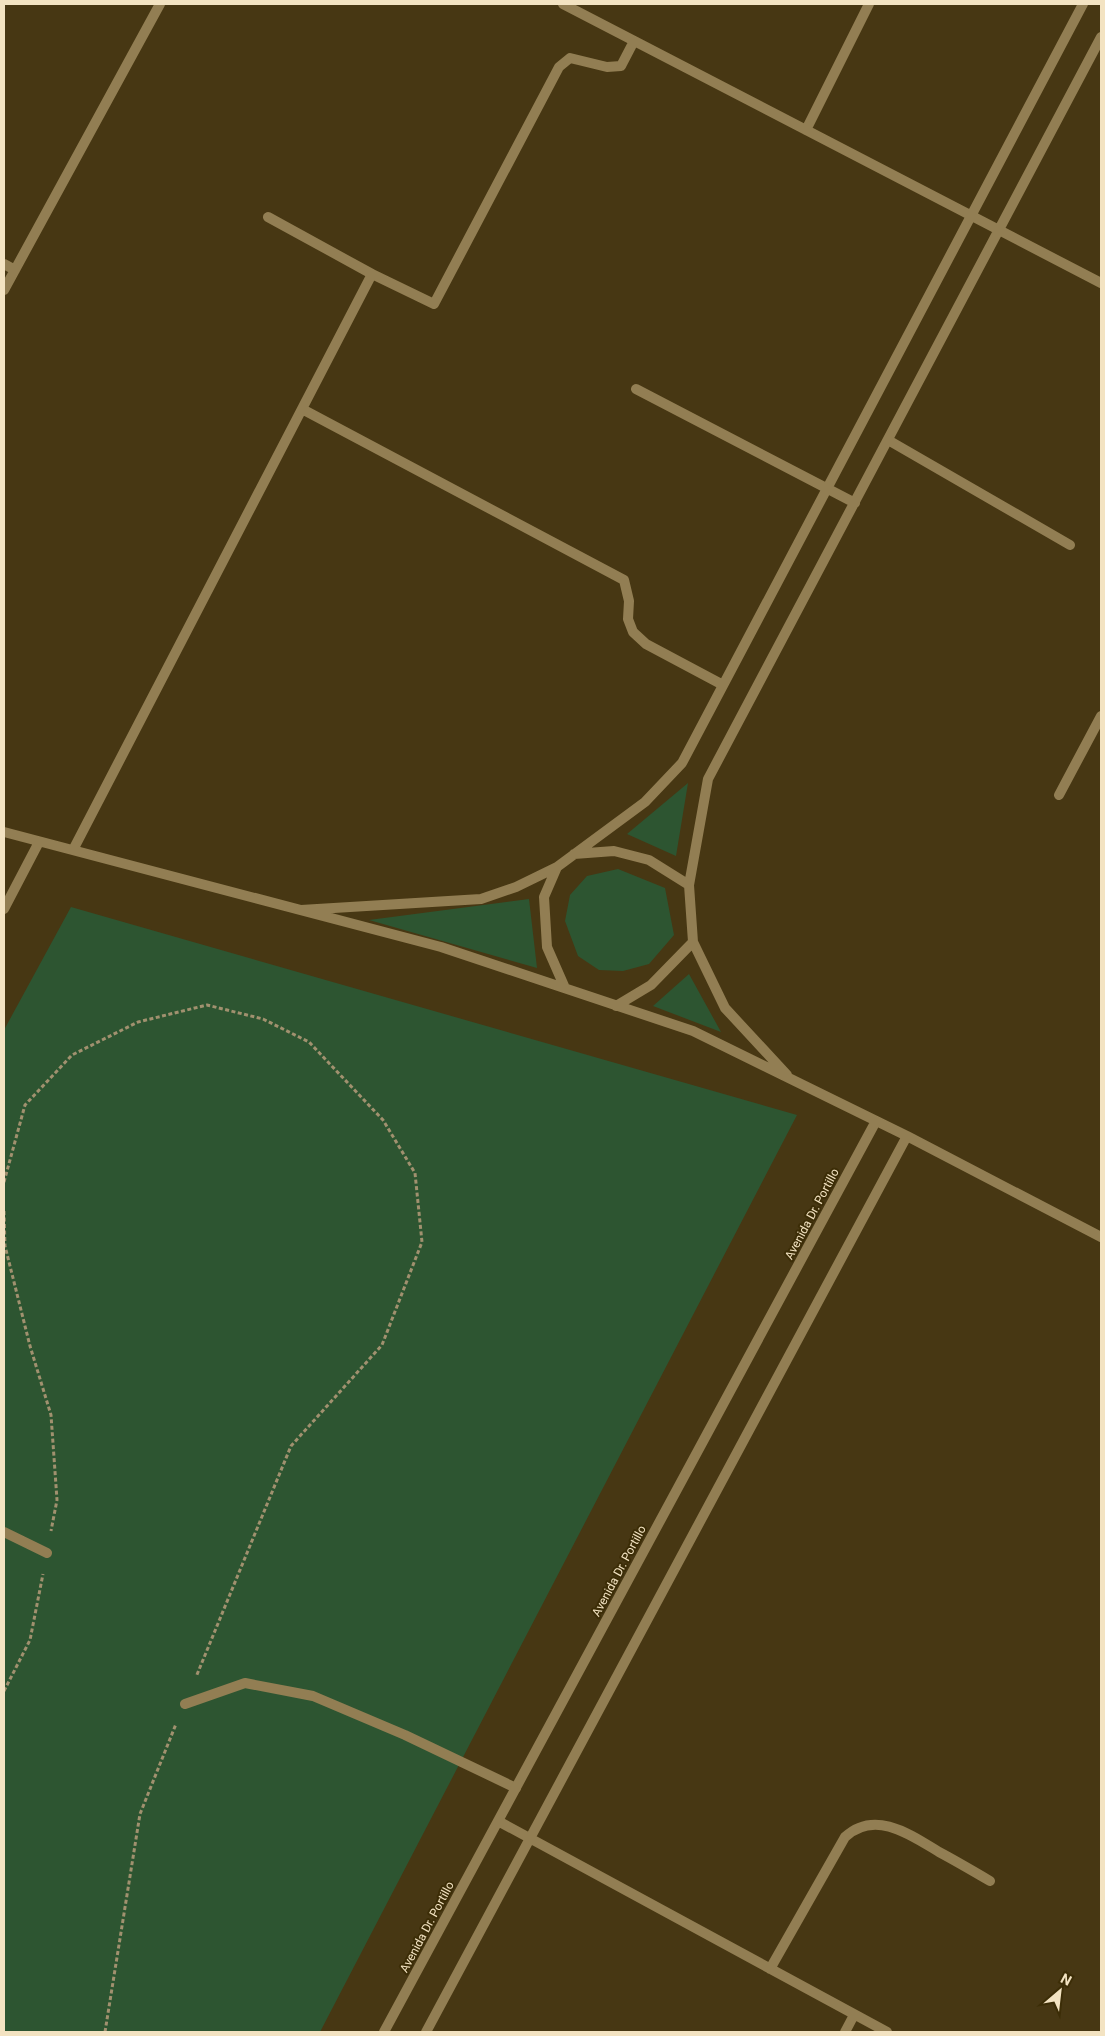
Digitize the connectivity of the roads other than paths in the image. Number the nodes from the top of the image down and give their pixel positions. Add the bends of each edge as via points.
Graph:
1 (160, 4) edge
2 (564, 4) edge
3 (869, 4) edge
4 (1083, 4) edge
5 (1101, 37) edge
6 (634, 41) junction
7 (806, 130) junction
8 (970, 216) junction
9 (268, 217) dead end
10 (1000, 229) junction
11 (4, 264) edge
12 (15, 270) junction
13 (372, 274) junction
14 (1101, 283) edge
15 (4, 290) edge
16 (636, 390) dead end
17 (302, 409) junction
18 (888, 440) junction
19 (826, 490) junction
20 (854, 503) junction
21 (1070, 544) dead end
22 (723, 686) junction
23 (1101, 716) edge
24 (1060, 795) dead end
25 (4, 832) edge
26 (39, 842) junction
27 (73, 850) junction
28 (573, 854) junction
29 (556, 867) junction
30 (689, 885) junction
31 (4, 909) edge
32 (301, 910) junction
33 (693, 942) junction
34 (565, 988) junction
35 (616, 1006) junction
36 (791, 1079) junction
37 (876, 1121) junction
38 (907, 1136) junction
39 (1101, 1237) edge
40 (4, 1532) edge
41 (47, 1553) road end
42 (185, 1704) road end
43 (516, 1788) junction
44 (498, 1821) junction
45 (529, 1840) junction
46 (990, 1880) dead end
47 (770, 1969) junction
48 (854, 2015) junction
49 (384, 2032) edge
50 (426, 2032) edge
51 (845, 2032) edge
52 (887, 2032) edge

1 - 12 street
2 - 6 street
3 - 7 street
4 - 8 street
5 - 10 street
6 - 7 street
6 - 13 street via 621,66 607,67 570,58 559,67 434,304
7 - 8 street
8 - 10 street
8 - 19 street
9 - 13 street
10 - 14 street
10 - 18 street
11 - 12 street
12 - 15 street
13 - 17 street
16 - 19 street
17 - 22 street via 624,580 629,601 628,619 633,632 646,644
17 - 27 street
18 - 20 street
18 - 21 street
19 - 20 street
19 - 22 street
20 - 30 street via 708,779
22 - 28 street via 682,763 645,802
23 - 24 street
25 - 26 street
26 - 27 street
26 - 31 street
27 - 32 street
28 - 29 street
28 - 30 street via 614,851 649,860
29 - 32 street via 516,887 481,899
29 - 34 street via 544,897 547,947
30 - 33 street
32 - 34 street via 441,947
33 - 35 street via 650,985
33 - 36 street via 725,1008
34 - 35 street
35 - 36 street via 694,1031
36 - 37 street
37 - 38 street
37 - 43 street, Avenida Dr. Portillo
38 - 39 street
38 - 45 street
40 - 41 street
42 - 43 street via 245,1683 313,1696
43 - 44 street, Avenida Dr. Portillo
44 - 45 street
44 - 49 street, Avenida Dr. Portillo
45 - 47 street
45 - 50 street
46 - 47 street via 903,1831 878,1824 861,1827 845,1837
47 - 48 street
48 - 51 street
48 - 52 street

